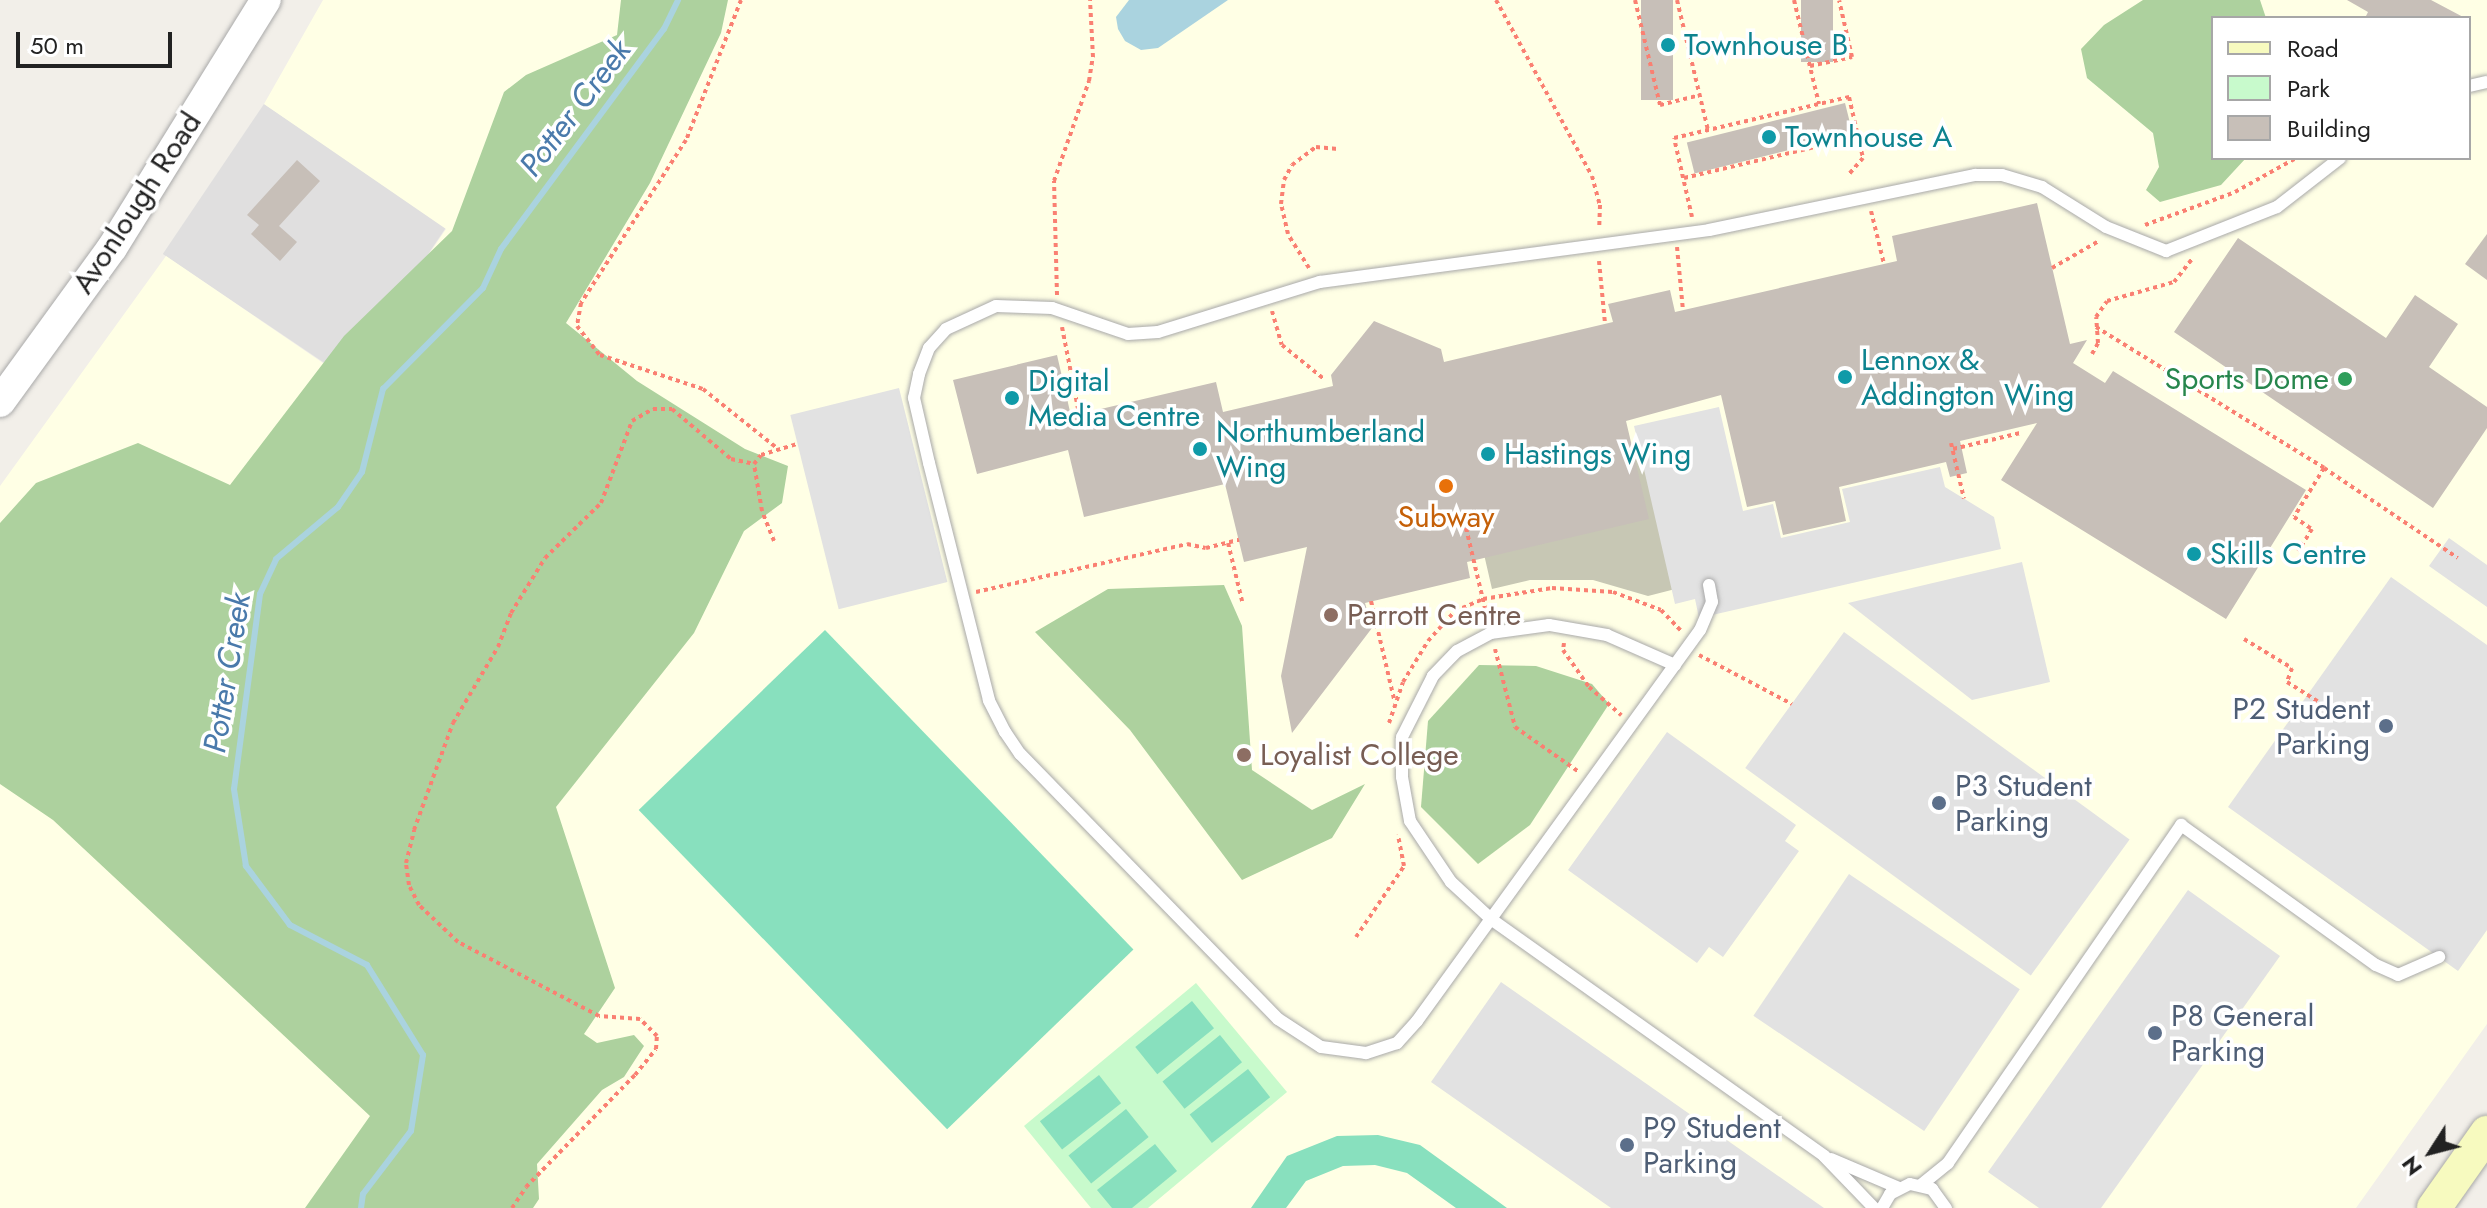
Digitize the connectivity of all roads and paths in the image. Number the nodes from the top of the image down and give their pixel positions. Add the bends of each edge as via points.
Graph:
1 (266, 0) edge
2 (741, 0) edge
3 (1090, 0) edge
4 (1496, 0) edge
5 (1635, 0) edge
6 (1677, 0) edge
7 (1794, 0) edge
8 (1839, 0) edge
9 (1810, 66) junction
10 (1700, 95) junction
11 (1819, 104) junction
12 (1708, 130) junction
13 (1858, 137) junction
14 (1338, 149) dead end
15 (2292, 160) edge
16 (2337, 160) edge
17 (1848, 175) dead end
18 (1684, 178) junction
19 (1868, 197) junction
20 (1695, 231) junction
21 (1674, 233) junction
22 (2120, 234) junction
23 (2204, 240) junction
24 (1599, 243) junction
25 (1884, 264) dead end
26 (2052, 268) dead end
27 (1320, 282) junction
28 (1268, 301) junction
29 (1060, 310) junction
30 (1683, 311) dead end
31 (1605, 323) dead end
32 (2096, 327) junction
33 (2092, 354) dead end
34 (1324, 379) dead end
35 (0, 402) edge
36 (1079, 414) dead end
37 (2020, 433) dead end
38 (797, 444) dead end
39 (777, 448) junction
40 (754, 464) junction
41 (2324, 468) junction
42 (1964, 499) dead end
43 (1466, 528) dead end
44 (1239, 540) dead end
45 (774, 541) dead end
46 (1228, 543) junction
47 (2298, 551) dead end
48 (2458, 558) dead end
49 (1709, 585) dead end
50 (962, 595) junction
51 (1483, 599) junction
52 (1242, 601) dead end
53 (1371, 601) dead end
54 (1566, 628) junction
55 (1491, 633) junction
56 (2244, 639) dead end
57 (1691, 643) junction
58 (1675, 665) junction
59 (2317, 701) dead end
60 (1395, 703) junction
61 (1792, 704) dead end
62 (1633, 723) junction
63 (1388, 729) dead end
64 (1402, 737) junction
65 (1591, 781) junction
66 (1397, 824) dead end
67 (1491, 919) junction
68 (1356, 937) dead end
69 (2439, 957) dead end
70 (2487, 1133) edge
71 (1824, 1156) junction
72 (1948, 1163) junction
73 (1921, 1185) junction
74 (1899, 1188) junction
75 (1944, 1203) edge
76 (512, 1208) edge
77 (1874, 1208) edge
78 (1882, 1208) edge
79 (2434, 1208) edge

1 - 35 street, Avonlough Road via 112,248
2 - 39 path via 686,140 581,303 577,326 600,355 703,389
3 - 29 path via 1089,81 1054,181
4 - 24 path via 1592,176 1600,205
5 - 10 path via 1660,105
6 - 10 path
7 - 9 path
8 - 9 path via 1852,57
9 - 11 path
10 - 12 path
11 - 12 path
11 - 13 path via 1849,97
12 - 18 path via 1674,138
13 - 17 path via 1863,158
13 - 18 path
14 - 27 path via 1316,147 1292,165 1284,180 1281,204 1288,234
15 - 22 path via 2235,192
16 - 23 lane via 2277,207
18 - 20 path
19 - 20 lane
19 - 22 lane via 1929,181 2002,175 2042,187
19 - 25 path
20 - 21 lane
21 - 24 lane
21 - 30 path
22 - 23 lane via 2166,251
22 - 26 path
23 - 32 path via 2174,282 2107,301
24 - 27 lane
24 - 31 path
27 - 28 lane
28 - 29 lane via 1191,325 1128,334
28 - 34 path via 1282,345
29 - 36 path
29 - 50 lane via 1030,304 996,306 970,315 946,329 929,348 919,374 914,398
32 - 33 path
32 - 41 path
37 - 42 path via 1952,446
38 - 39 path
39 - 40 path
40 - 45 path via 762,511
40 - 76 path via 731,459 672,409 653,409 632,421 601,503 545,558 511,613 498,647 453,723 414,830 406,863 409,885 419,905 458,942 599,1016 640,1019 657,1036 656,1049 635,1075
41 - 47 path via 2294,517 2312,529
41 - 48 path
43 - 51 path
44 - 46 path
46 - 50 path via 1206,548 1187,544
46 - 52 path
49 - 57 lane via 1708,615
50 - 67 lane via 989,700 1020,754 1306,1042 1366,1053 1397,1043
51 - 55 path
51 - 57 path via 1552,588 1613,592 1661,610
51 - 60 path via 1442,623 1413,662
53 - 60 path
54 - 55 lane via 1520,626
54 - 58 lane via 1607,635
54 - 62 path via 1563,650 1589,687
55 - 64 lane via 1457,651 1433,676
55 - 65 path via 1515,727
56 - 59 path via 2292,668 2287,682
57 - 58 lane
57 - 61 path via 1698,654 1764,684
58 - 62 lane
60 - 63 path
60 - 64 path
62 - 65 lane
64 - 67 lane via 1410,821 1451,882
65 - 67 lane
66 - 68 path via 1404,866
67 - 71 lane
69 - 72 lane via 2398,975 2376,965 2181,825
70 - 79 main road
71 - 74 lane
71 - 77 lane
72 - 73 lane
72 - 75 lane
73 - 74 lane
73 - 75 lane
74 - 78 lane

